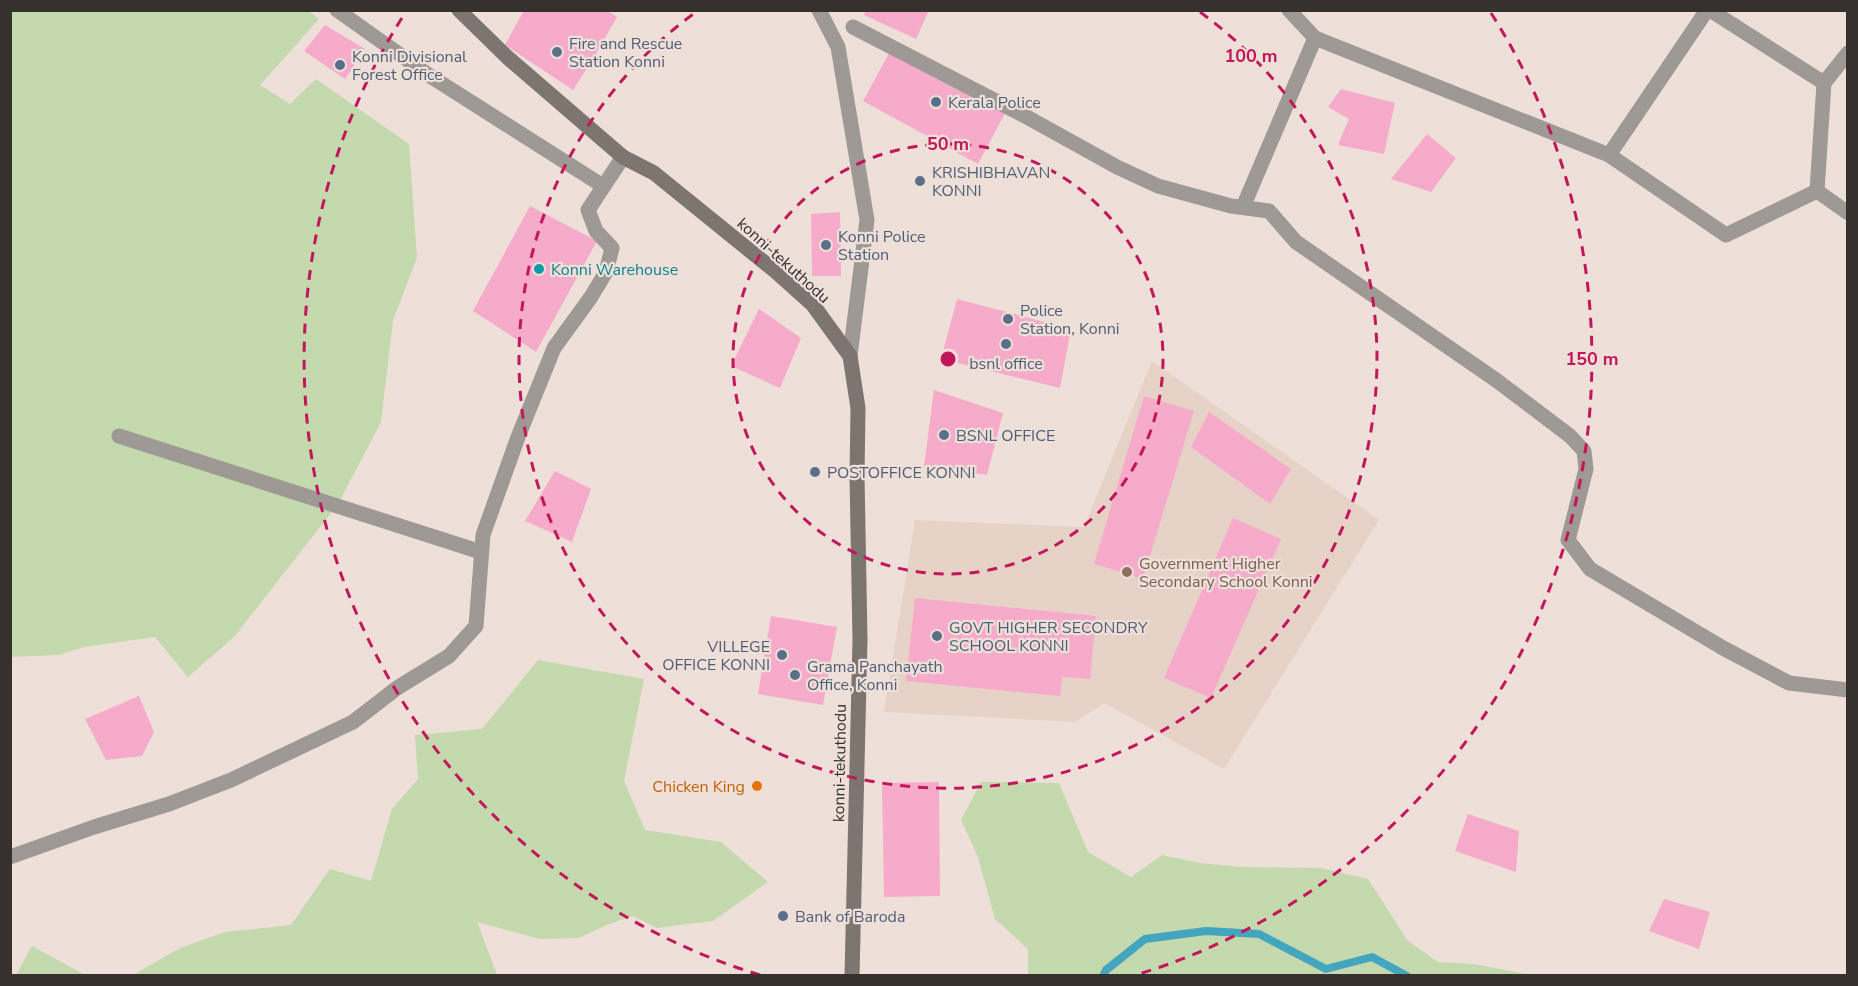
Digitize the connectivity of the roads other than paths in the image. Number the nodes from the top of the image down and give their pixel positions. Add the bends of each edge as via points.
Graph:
1 (338, 10) edge
2 (459, 10) edge
3 (819, 10) edge
4 (1289, 10) edge
5 (1709, 10) edge
6 (853, 27) dead end
7 (1316, 38) junction
8 (1848, 53) edge
9 (1824, 83) junction
10 (1609, 155) junction
11 (623, 157) junction
12 (603, 186) junction
13 (1817, 191) junction
14 (1243, 207) junction
15 (1848, 213) edge
16 (850, 356) junction
17 (119, 436) dead end
18 (481, 552) junction
19 (1848, 690) edge
20 (10, 857) edge
21 (852, 975) edge

1 - 12 street via 430,76
2 - 11 main road, konni-tekuthodu
3 - 16 street via 838,47 867,220
4 - 7 street
5 - 9 street
5 - 10 street
6 - 14 street via 1158,186
7 - 10 street
7 - 14 street
8 - 9 street
9 - 13 street
10 - 13 street via 1726,235
11 - 12 street
11 - 16 main road, konni-tekuthodu via 654,173 775,271 813,306
12 - 18 street via 588,210 596,231 612,248 606,272 554,348 509,461 483,535
13 - 15 street
14 - 19 street via 1269,211 1296,242 1496,380 1577,443 1584,451 1586,469 1569,540 1590,569 1790,683
16 - 21 main road, konni-tekuthodu via 858,408 860,628
17 - 18 street
18 - 20 street via 476,626 449,656 397,688 353,722 231,780

